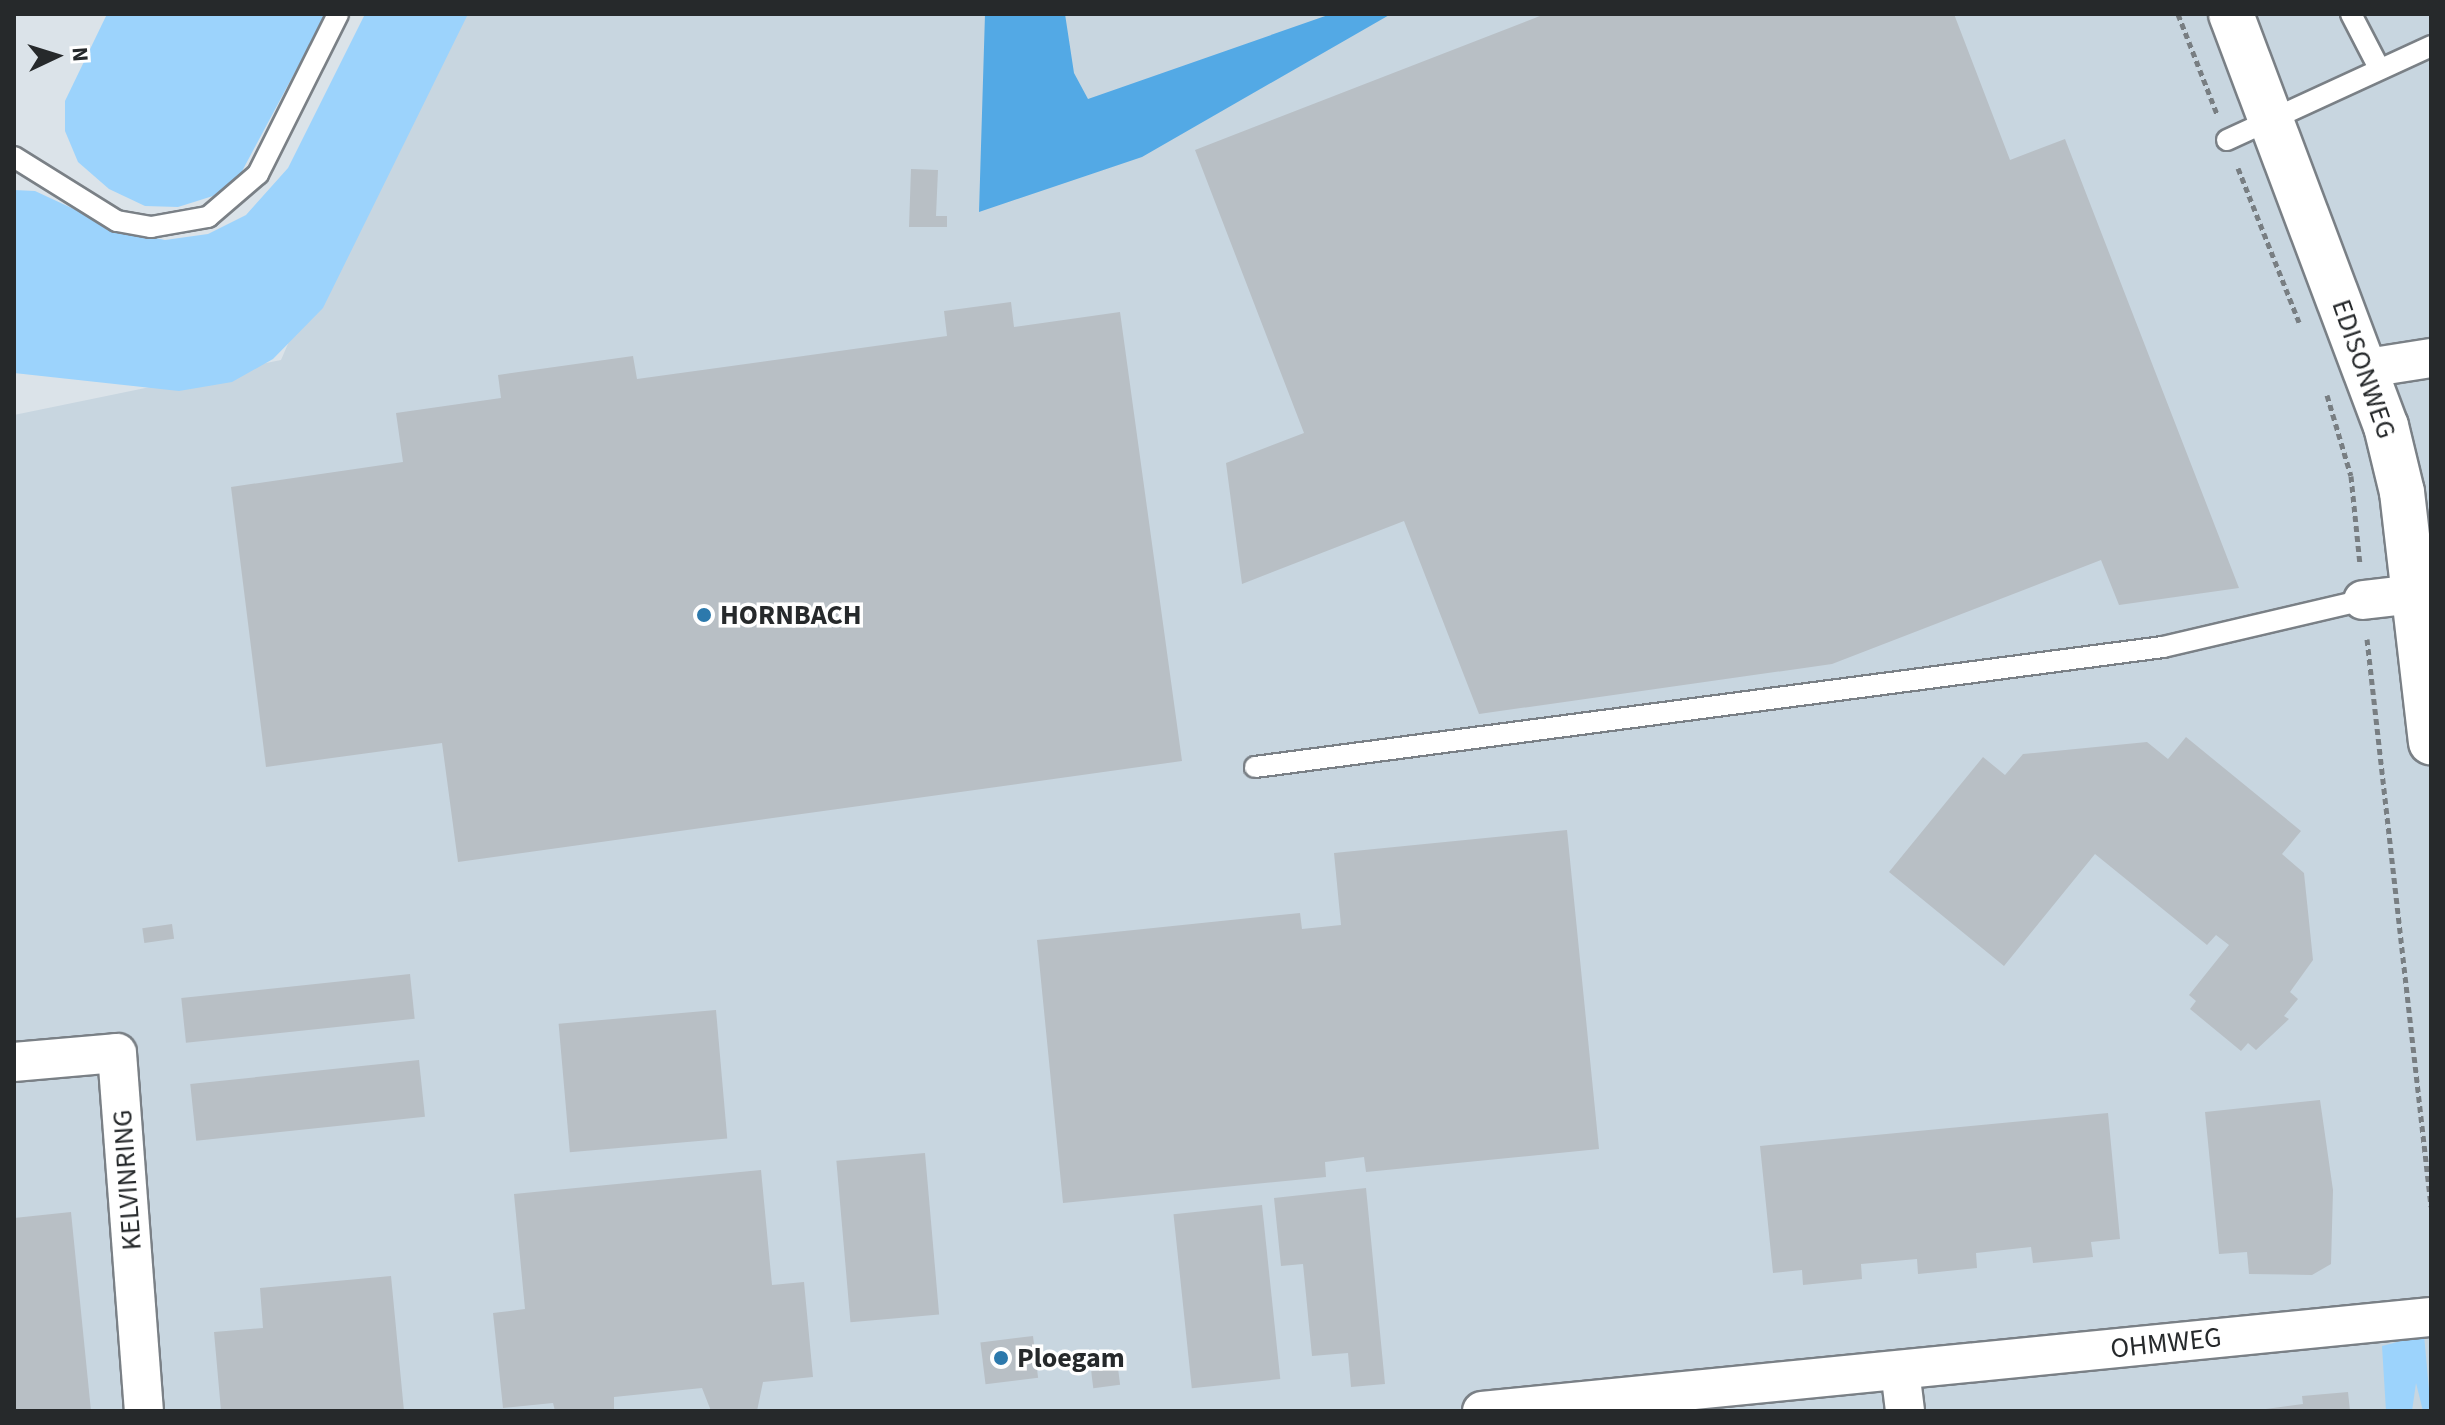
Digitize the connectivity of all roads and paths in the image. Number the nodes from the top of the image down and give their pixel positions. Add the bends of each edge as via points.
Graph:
1 (338, 14) edge
2 (2231, 14) edge
3 (2351, 14) edge
4 (2431, 46) edge
5 (2378, 66) junction
6 (2271, 121) junction
7 (2227, 140) dead end
8 (14, 157) edge
9 (2431, 358) edge
10 (2367, 368) junction
11 (2423, 593) edge
12 (2363, 600) joint
13 (2431, 742) edge
14 (1255, 767) dead end
15 (14, 1062) edge
16 (2431, 1317) edge
17 (1900, 1370) junction
18 (144, 1411) edge
19 (1482, 1411) edge
20 (1905, 1411) edge

1 - 8 lane via 258,174 208,217 151,227 117,221
2 - 6 street, EDISONWEG
3 - 5 lane
4 - 5 lane
5 - 6 lane
6 - 7 lane
6 - 10 street, EDISONWEG
9 - 10 street
10 - 11 street, EDISONWEG via 2402,492
11 - 12 street
11 - 13 street, EDISONWEG
12 - 14 lane via 2163,647
15 - 18 street, KELVINRING via 117,1053
16 - 17 street, OHMWEG
17 - 19 street, OHMWEG
17 - 20 street

